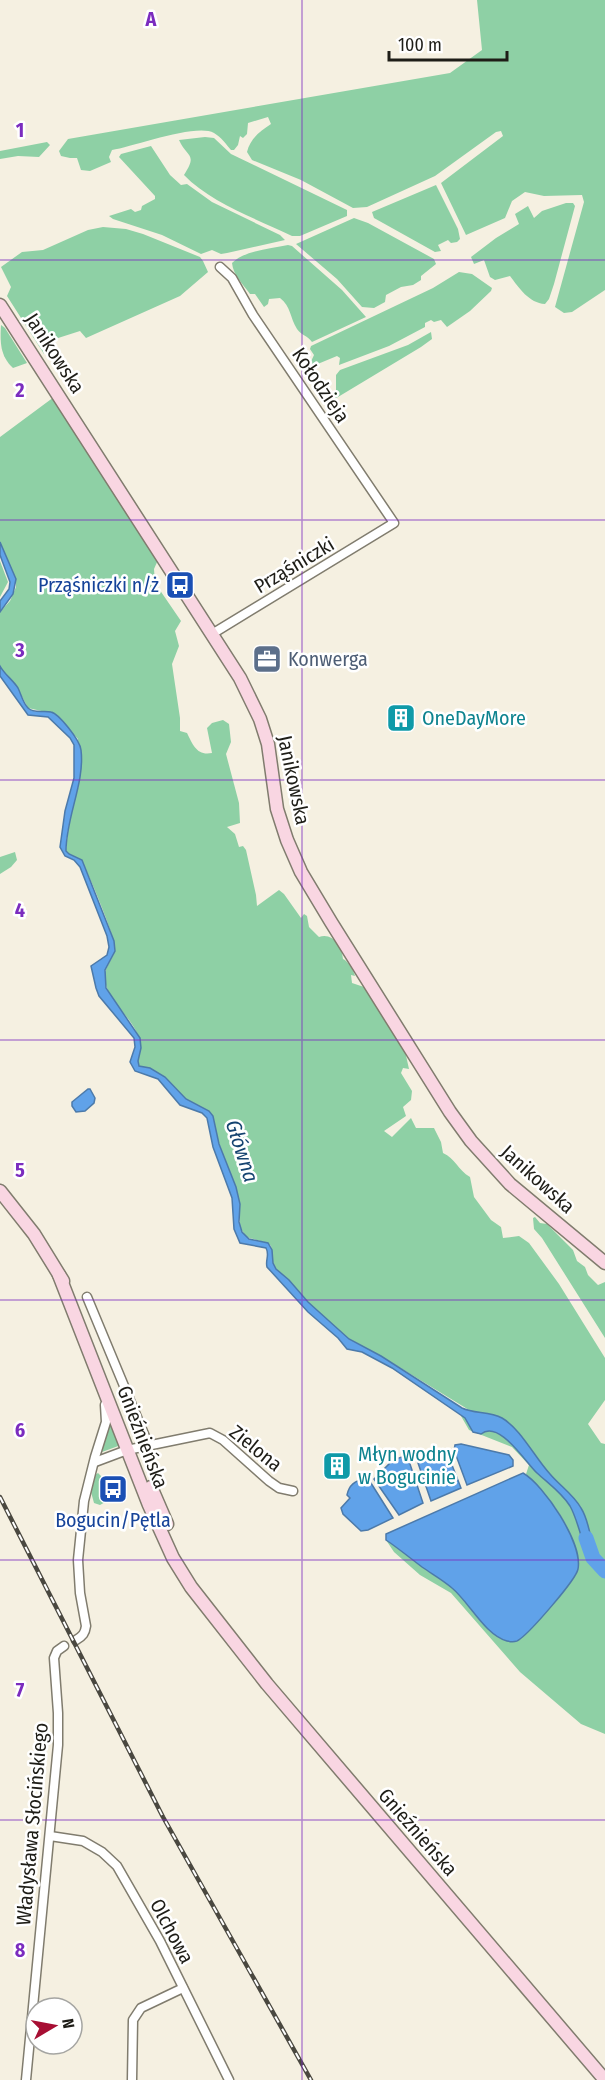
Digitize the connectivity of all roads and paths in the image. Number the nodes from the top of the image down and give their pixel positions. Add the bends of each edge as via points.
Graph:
1 (220, 267) dead end
2 (0, 305) edge
3 (394, 524) joint
4 (212, 634) junction
5 (0, 1191) edge
6 (605, 1263) edge
7 (59, 1275) junction
8 (87, 1297) dead end
9 (101, 1383) junction
10 (149, 1446) junction
11 (132, 1450) junction
12 (95, 1462) junction
13 (293, 1491) dead end
14 (76, 1640) dead end
15 (64, 1646) dead end
16 (50, 1836) junction
17 (183, 1988) junction
18 (26, 2080) edge
19 (132, 2080) edge
20 (229, 2080) edge
21 (605, 2080) edge

1 - 3 street, Kołodzieja via 232,278
2 - 4 main road, Janikowska
3 - 4 street, Prząśniczki
4 - 6 main road, Janikowska via 260,719 268,744 277,809 301,872 450,1112 471,1142 510,1184
5 - 7 main road, Gnieźnieńska via 34,1234
7 - 9 main road, Gnieźnieńska
7 - 11 main road, Gnieźnieńska via 86,1325
8 - 10 street
9 - 11 main road, Gnieźnieńska
9 - 12 street via 107,1417
10 - 11 street, Zielona
10 - 13 street, Zielona via 210,1433 279,1488
11 - 12 street, Zielona
11 - 21 main road, Gnieźnieńska via 149,1505 173,1558 230,1639
12 - 14 street via 84,1501 78,1560 85,1632
15 - 16 street, Władysława Słocińskiego via 54,1658 58,1730
16 - 17 street, Olchowa via 83,1841 117,1866
16 - 18 street, Władysława Słocińskiego
17 - 19 street via 137,2012 133,2020
17 - 20 street, Olchowa

